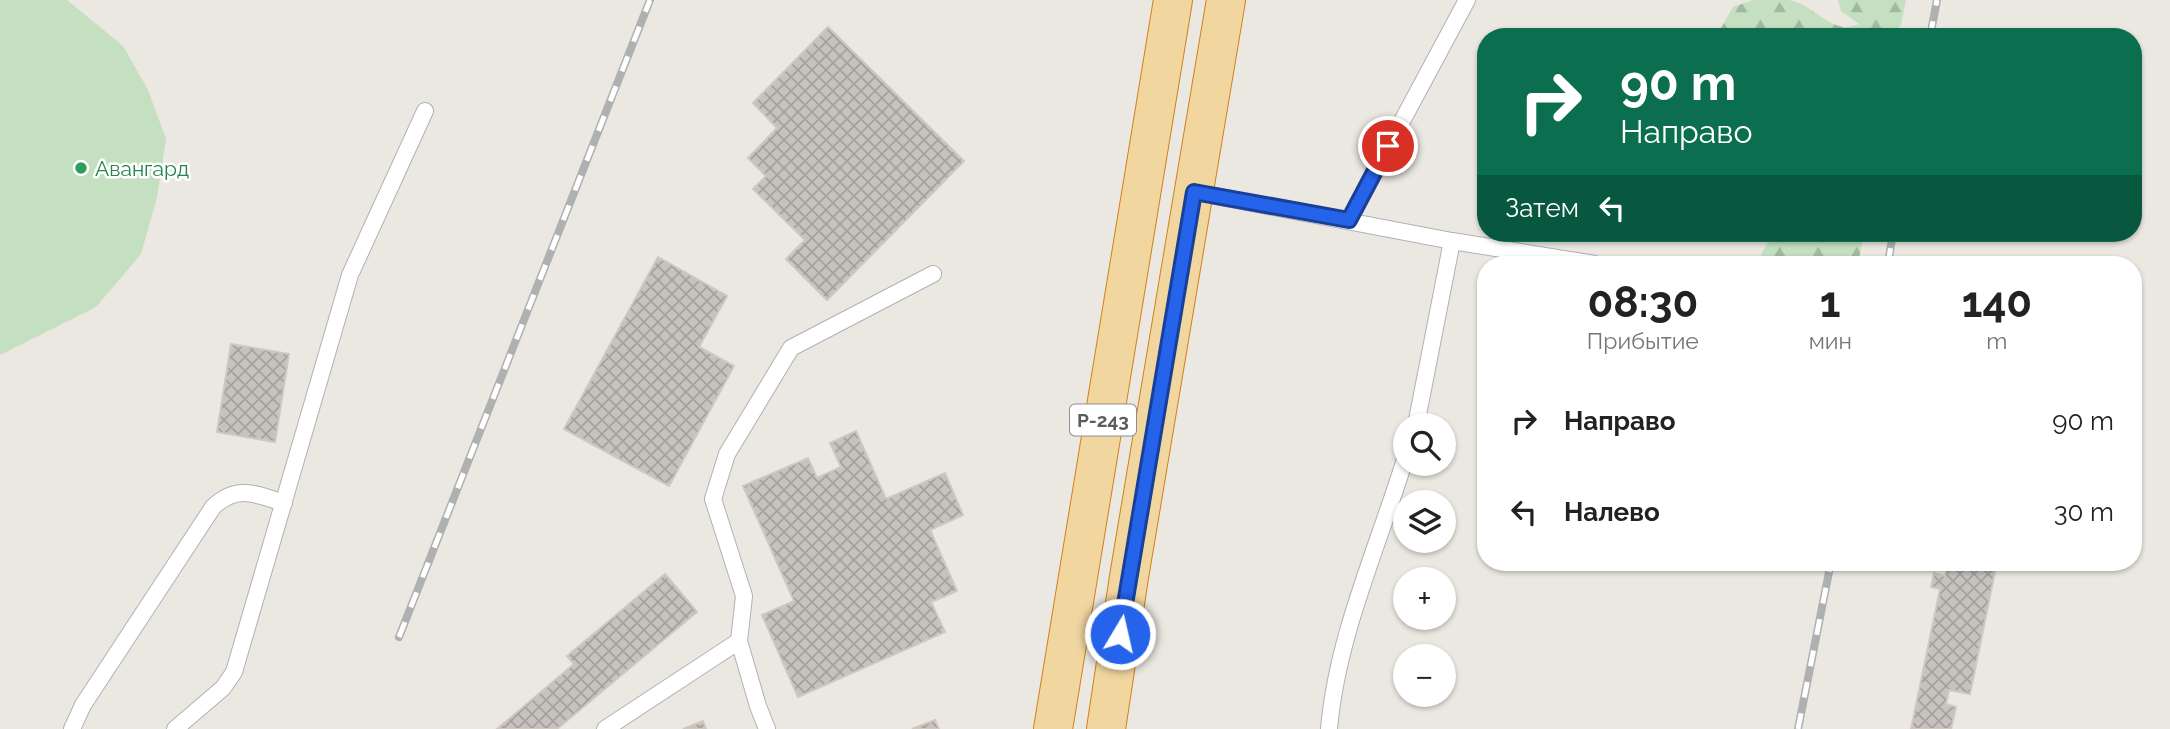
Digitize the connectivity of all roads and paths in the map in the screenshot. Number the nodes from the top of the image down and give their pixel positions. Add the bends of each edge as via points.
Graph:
1 (1173, 0) edge
2 (1226, 0) edge
3 (1467, 0) edge
4 (425, 111) dead end
5 (1194, 192) junction
6 (1349, 220) junction
7 (1452, 241) junction
8 (1545, 256) edge
9 (933, 274) dead end
10 (1418, 413) edge
11 (1399, 476) edge
12 (284, 503) junction
13 (740, 641) junction
14 (72, 729) edge
15 (175, 729) edge
16 (605, 729) edge
17 (767, 729) edge
18 (1053, 729) edge
19 (1105, 729) edge
20 (1329, 729) edge

1 - 18 highway, Р-243
2 - 5 highway, Р-243
3 - 6 lane
4 - 12 lane via 350,275
5 - 6 lane
5 - 19 highway, Р-243
6 - 7 lane
7 - 8 lane
7 - 10 lane
9 - 13 lane via 791,348 727,454 713,499 744,596
11 - 20 lane via 1335,681
12 - 14 lane via 250,493 224,497 83,705
12 - 15 lane via 233,672 223,688
13 - 16 lane
13 - 17 lane

